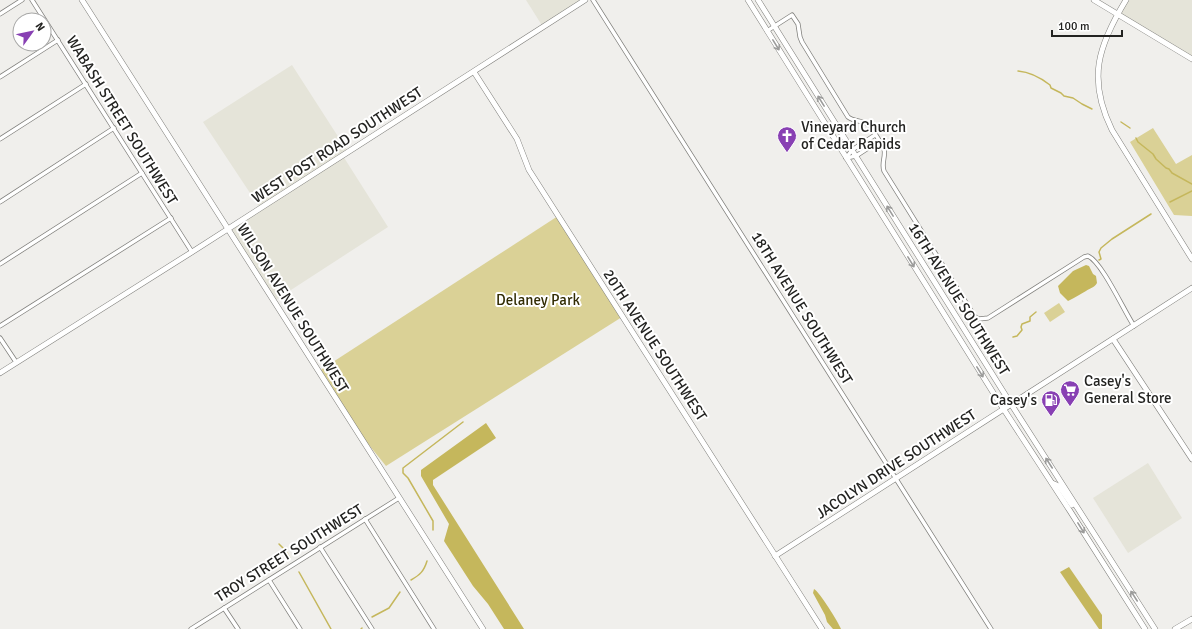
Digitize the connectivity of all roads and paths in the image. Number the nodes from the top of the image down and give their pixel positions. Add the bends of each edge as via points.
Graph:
1 (22, 0) edge
2 (32, 0) edge
3 (82, 0) edge
4 (585, 0) edge
5 (593, 0) edge
6 (748, 0) edge
7 (758, 0) edge
8 (1094, 0) edge
9 (1126, 0) edge
10 (0, 14) edge
11 (1117, 14) junction
12 (774, 26) junction
13 (767, 31) junction
14 (58, 40) junction
15 (1192, 59) edge
16 (474, 72) junction
17 (0, 77) edge
18 (86, 84) junction
19 (114, 128) junction
20 (875, 135) junction
21 (0, 139) edge
22 (879, 142) junction
23 (852, 150) junction
24 (856, 156) junction
25 (846, 158) junction
26 (142, 173) junction
27 (0, 202) edge
28 (171, 218) junction
29 (228, 229) junction
30 (192, 252) junction
31 (1192, 259) edge
32 (0, 264) edge
33 (1192, 288) edge
34 (0, 326) edge
35 (1134, 326) junction
36 (0, 338) edge
37 (1113, 339) junction
38 (16, 362) junction
39 (0, 373) edge
40 (1011, 404) junction
41 (1003, 409) junction
42 (1192, 459) edge
43 (896, 478) junction
44 (1052, 483) junction
45 (400, 498) junction
46 (1079, 510) junction
47 (365, 519) junction
48 (320, 547) junction
49 (775, 556) junction
50 (269, 580) junction
51 (224, 608) junction
52 (1192, 619) edge
53 (191, 629) edge
54 (238, 629) edge
55 (300, 629) edge
56 (372, 629) edge
57 (434, 629) edge
58 (483, 629) edge
59 (822, 629) edge
60 (991, 629) edge
61 (1145, 629) edge
62 (1155, 629) edge
63 (1175, 629) edge

1 - 10 street
2 - 14 street, WABASH STREET SOUTHWEST
3 - 29 street, WILSON AVENUE SOUTHWEST
4 - 16 street, WEST POST ROAD SOUTHWEST
5 - 43 street, 18TH AVENUE SOUTHWEST
6 - 13 street, 16TH AVENUE SOUTHWEST
7 - 12 street, 16TH AVENUE SOUTHWEST
8 - 11 street
9 - 11 street
11 - 15 street
11 - 31 street via 1102,46 1099,62 1102,104 1112,130
12 - 13 street
12 - 20 street via 792,14 798,24 802,42 848,117 869,125
23 -> 12 street, 16TH AVENUE SOUTHWEST
13 -> 25 street, 16TH AVENUE SOUTHWEST
14 - 17 street
14 - 18 street, WABASH STREET SOUTHWEST
16 - 29 street, WEST POST ROAD SOUTHWEST
16 - 49 street, 20TH AVENUE SOUTHWEST via 517,139 529,170
18 - 19 street, WABASH STREET SOUTHWEST
18 - 21 street
19 - 26 street, WABASH STREET SOUTHWEST
19 - 27 street
20 - 22 street
20 - 23 street
22 - 24 street
22 - 35 street via 884,149 884,171 975,317 988,318 1088,256 1095,261
23 - 24 street, 16TH AVENUE SOUTHWEST
23 - 25 street
24 - 25 street
40 -> 24 street, 16TH AVENUE SOUTHWEST
25 -> 41 street, 16TH AVENUE SOUTHWEST
26 - 28 street, WABASH STREET SOUTHWEST
26 - 32 street
28 - 30 street, WABASH STREET SOUTHWEST
28 - 34 street
29 - 30 street, WEST POST ROAD SOUTHWEST
29 - 45 street, WILSON AVENUE SOUTHWEST
30 - 38 street, WEST POST ROAD SOUTHWEST
33 - 35 street, JACOLYN DRIVE SOUTHWEST
35 - 37 street, JACOLYN DRIVE SOUTHWEST
36 - 38 street
37 - 40 street, JACOLYN DRIVE SOUTHWEST
37 - 42 street
38 - 39 street, WEST POST ROAD SOUTHWEST
40 - 41 street, JACOLYN DRIVE SOUTHWEST
46 -> 40 street, 16TH AVENUE SOUTHWEST
41 - 43 street, JACOLYN DRIVE SOUTHWEST
41 - 44 street, 16TH AVENUE SOUTHWEST
43 - 49 street, JACOLYN DRIVE SOUTHWEST
43 - 60 street, 18TH AVENUE SOUTHWEST
44 - 46 street via 1059,486 1074,508
44 -> 61 street, 16TH AVENUE SOUTHWEST
45 - 47 street, TROY STREET SOUTHWEST
45 - 58 street, WILSON AVENUE SOUTHWEST
62 -> 46 street, 16TH AVENUE SOUTHWEST
47 - 48 street, TROY STREET SOUTHWEST
47 - 57 street
48 - 50 street, TROY STREET SOUTHWEST
48 - 56 street
49 - 59 street, 20TH AVENUE SOUTHWEST
50 - 51 street, TROY STREET SOUTHWEST
50 - 55 street
51 - 53 street, TROY STREET SOUTHWEST
51 - 54 street
52 - 63 street

